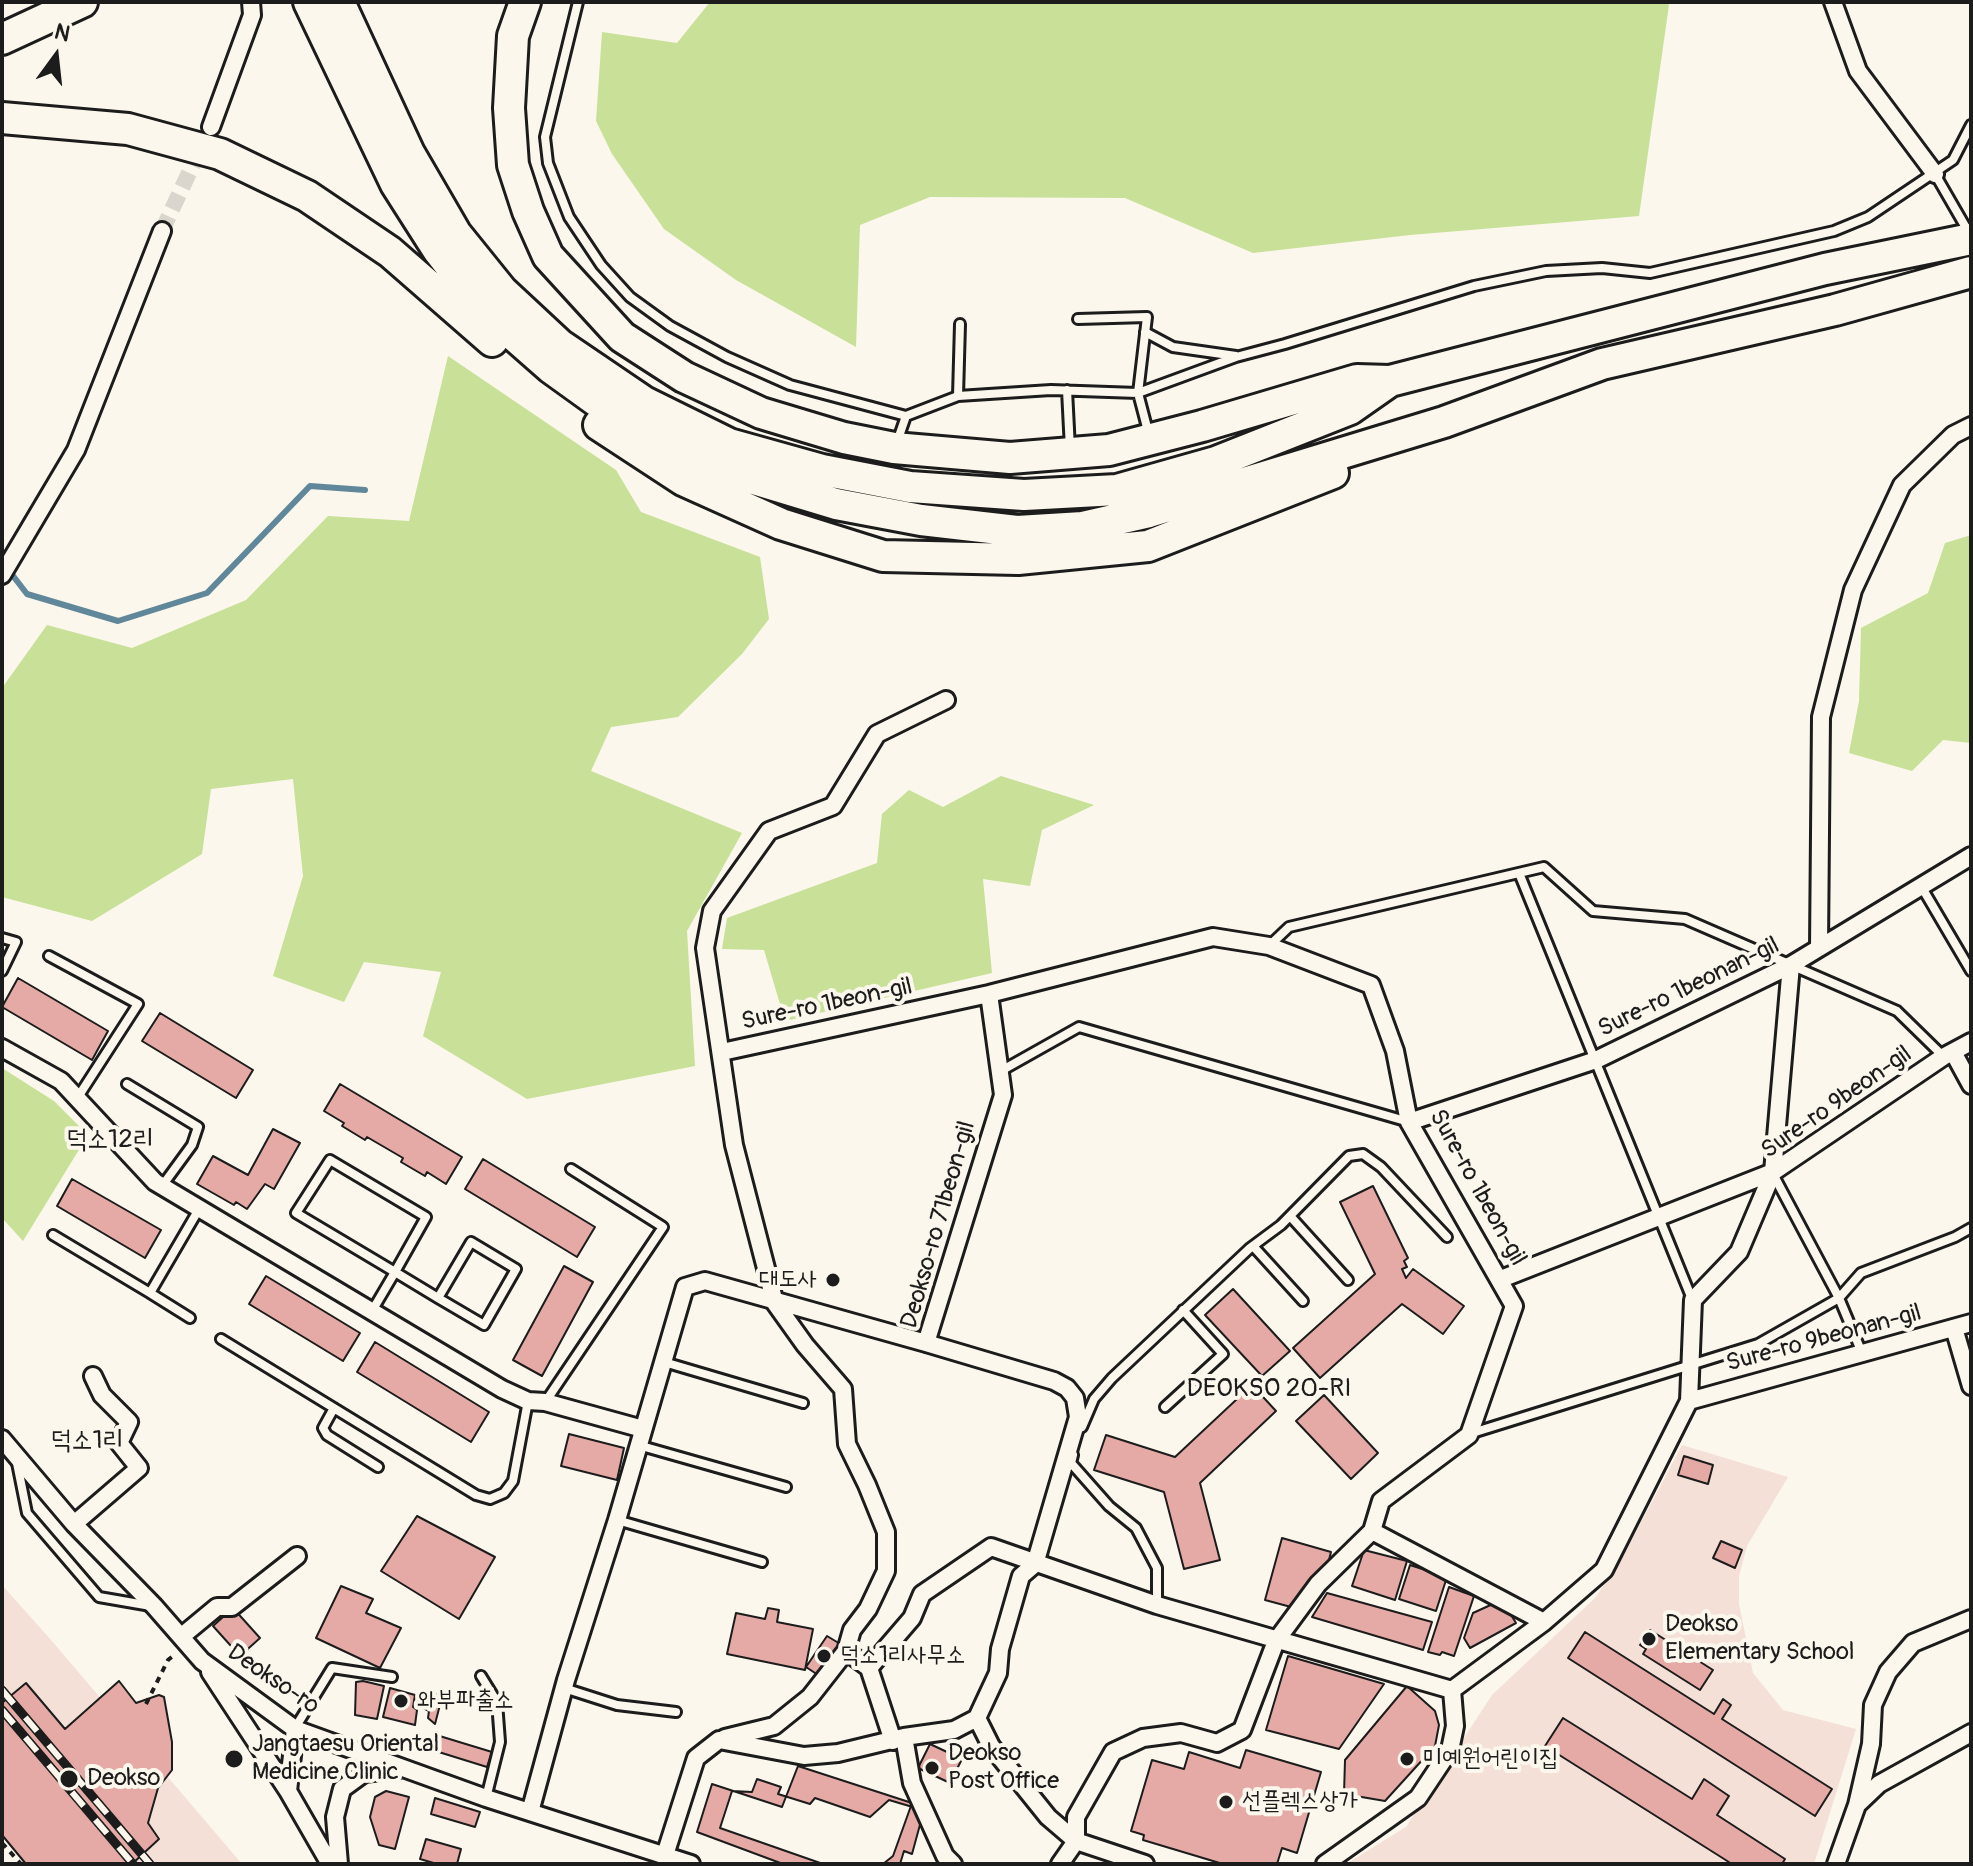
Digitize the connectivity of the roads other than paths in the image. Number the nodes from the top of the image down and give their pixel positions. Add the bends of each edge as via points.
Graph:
1 (82, 2) edge
2 (251, 2) edge
3 (309, 2) edge
4 (339, 2) edge
5 (525, 2) edge
6 (578, 2) edge
7 (1833, 2) edge
8 (2, 39) edge
9 (2, 118) edge
10 (1971, 125) edge
11 (211, 127) tunnel mouth
12 (1935, 174) junction
13 (1969, 229) edge
14 (162, 231) tunnel mouth
15 (1971, 272) edge
16 (1078, 319) dead end
17 (960, 324) dead end
18 (1145, 332) junction
19 (1236, 357) junction
20 (1390, 381) junction
21 (1067, 390) junction
22 (1138, 393) junction
23 (958, 396) junction
24 (906, 416) junction
25 (1444, 422) junction
26 (1971, 426) edge
27 (1150, 440) junction
28 (894, 448) junction
29 (1070, 453) junction
30 (2, 575) edge
31 (946, 700) dead end
32 (1971, 856) edge
33 (1519, 873) junction
34 (1921, 886) junction
35 (2, 938) edge
36 (1269, 946) junction
37 (1819, 948) junction
38 (49, 956) dead end
39 (1791, 965) junction
40 (2, 971) edge
41 (1971, 971) edge
42 (989, 994) junction
43 (1971, 1042) edge
44 (2, 1048) edge
45 (722, 1052) junction
46 (1948, 1054) junction
47 (1596, 1060) junction
48 (999, 1072) junction
49 (127, 1084) dead end
50 (1971, 1085) edge
51 (78, 1097) junction
52 (1409, 1122) junction
53 (571, 1169) dead end
54 (1773, 1172) junction
55 (162, 1186) junction
56 (199, 1209) junction
57 (1290, 1216) junction
58 (1658, 1217) junction
59 (1971, 1228) edge
60 (53, 1235) dead end
61 (1447, 1237) dead end
62 (1253, 1246) junction
63 (395, 1272) junction
64 (1501, 1279) junction
65 (1348, 1280) dead end
66 (150, 1293) junction
67 (438, 1298) junction
68 (1839, 1298) junction
69 (1693, 1300) junction
70 (1303, 1301) dead end
71 (775, 1303) junction
72 (1183, 1310) junction
73 (372, 1311) junction
74 (190, 1318) dead end
75 (1971, 1323) edge
76 (1954, 1328) junction
77 (221, 1339) dead end
78 (926, 1343) junction
79 (1862, 1353) junction
80 (663, 1362) junction
81 (1692, 1366) junction
82 (93, 1376) dead end
83 (1971, 1386) edge
84 (536, 1401) junction
85 (1689, 1401) junction
86 (803, 1403) dead end
87 (1165, 1407) dead end
88 (334, 1408) junction
89 (1469, 1435) junction
90 (640, 1437) junction
91 (2, 1439) edge
92 (15, 1455) junction
93 (378, 1467) dead end
94 (786, 1487) dead end
95 (617, 1520) junction
96 (74, 1524) junction
97 (1372, 1531) junction
98 (297, 1556) dead end
99 (762, 1562) dead end
100 (1035, 1564) junction
101 (1157, 1605) junction
102 (154, 1606) junction
103 (1971, 1619) edge
104 (1544, 1622) junction
105 (182, 1636) junction
106 (1276, 1641) junction
107 (846, 1651) junction
108 (202, 1661) junction
109 (869, 1668) junction
110 (481, 1676) dead end
111 (392, 1677) dead end
112 (564, 1688) junction
113 (1452, 1690) junction
114 (676, 1712) dead end
115 (977, 1718) junction
116 (295, 1729) junction
117 (1971, 1733) edge
118 (898, 1739) junction
119 (719, 1740) junction
120 (402, 1769) junction
121 (288, 1791) junction
122 (486, 1798) junction
123 (1857, 1805) junction
124 (530, 1812) junction
125 (1076, 1841) junction
126 (665, 1855) junction
127 (330, 1864) edge
128 (339, 1864) edge
129 (691, 1864) edge
130 (953, 1864) edge
131 (1060, 1864) edge
132 (1145, 1864) edge
133 (1325, 1864) edge
134 (1836, 1864) edge

1 - 8 highway
2 - 11 street via 252,15
3 - 25 highway via 396,184 485,310 551,368 619,417 727,471 836,504 921,520 1017,531 1083,527 1149,512
4 - 20 highway via 409,153 456,234 502,291 560,345 632,394 729,444 910,487 1024,495 1117,490 1216,462 1335,415
5 - 28 highway via 513,36 513,165 548,256 622,337 684,377 761,413
6 - 24 lane via 545,137 548,163 569,217 601,265 630,297 727,357 790,385
7 - 12 street via 1858,71
9 - 25 highway via 128,129 220,154 307,196 390,252 555,396 683,480 781,524 883,556 1018,559 1148,546 1294,490
10 - 12 lane via 1953,160
12 - 13 lane
12 - 19 lane via 1868,217 1834,231 1650,273 1602,268 1546,271 1474,286
13 - 20 highway via 1893,255
14 - 30 street via 76,450
15 - 25 highway via 1602,364
16 - 18 lane via 1147,317
17 - 23 lane
18 - 19 lane via 1173,347
18 - 22 lane
19 - 22 lane
20 - 27 highway via 1357,380
21 - 22 lane
21 - 23 lane
21 - 29 lane
22 - 27 lane
23 - 24 lane
24 - 28 lane
26 - 37 street via 1953,435 1902,485 1853,590 1821,717
27 - 29 highway
28 - 29 highway via 1010,458
31 - 45 street via 877,734 833,806 769,831 712,911 705,948
32 - 34 street, Sure-ro 1beonan-gil
33 - 36 lane via 1289,927
33 - 39 lane via 1544,867 1593,911 1685,919
33 - 47 lane
34 - 37 street, Sure-ro 1beonan-gil
34 - 41 lane
35 - 40 lane via 16,942
36 - 42 street, Sure-ro 1beon-gil via 1213,937
36 - 52 street, Sure-ro 1beon-gil via 1371,985 1395,1051
37 - 39 street, Sure-ro 1beonan-gil
38 - 51 lane via 138,1004
39 - 46 lane via 1897,1011
39 - 47 street, Sure-ro 1beonan-gil
39 - 54 street
42 - 45 street, Sure-ro 1beon-gil
42 - 48 street, Deokso-ro 71beon-gil
43 - 46 street, Sure-ro 9beon-gil
44 - 51 street via 61,1081
45 - 71 street via 734,1145
46 - 50 street
46 - 54 street, Sure-ro 9beon-gil
47 - 52 street, Sure-ro 1beonan-gil
47 - 58 lane
48 - 52 lane via 1079,1027
48 - 78 street, Deokso-ro 71beon-gil via 1003,1095
49 - 55 lane via 198,1127 192,1145
51 - 55 street
52 - 64 street, Sure-ro 1beon-gil
53 - 84 lane via 663,1227
54 - 58 street
54 - 68 lane
54 - 69 street, Sure-ro 9beon-gil via 1739,1252
55 - 56 street
56 - 66 lane
56 - 73 street
57 - 61 lane via 1349,1156 1363,1154
57 - 62 lane
57 - 65 lane
58 - 64 street
58 - 69 lane
59 - 68 lane via 1861,1273
60 - 66 lane
62 - 70 lane
62 - 72 lane
63 - 63 lane via 426,1217 330,1160 296,1213
63 - 67 lane
63 - 73 lane
64 - 89 street, Sure-ro 1beon-gil via 1514,1306
66 - 74 lane
67 - 67 lane via 484,1325 516,1269 471,1242
68 - 79 lane
68 - 81 lane via 1758,1344
69 - 81 street
71 - 78 street
71 - 80 street via 705,1281 685,1287
71 - 107 street via 843,1389 847,1444 886,1532 886,1571 852,1630
72 - 87 lane via 1223,1354
72 - 101 lane via 1094,1399 1071,1463 1136,1528 1157,1568
73 - 84 street via 502,1389
75 - 76 street, Sure-ro 9beonan-gil
76 - 79 street, Sure-ro 9beonan-gil
76 - 83 street
77 - 88 lane
78 - 100 street, Deokso-ro 71beon-gil via 1054,1381 1075,1398 1078,1417
79 - 85 street, Sure-ro 9beonan-gil
80 - 86 lane
80 - 90 street
81 - 85 street
81 - 89 lane
82 - 96 street via 102,1395 129,1422 119,1443 139,1468
84 - 88 lane via 513,1481 490,1499
84 - 90 street
85 - 104 street via 1604,1570
88 - 93 lane via 323,1428 327,1435
89 - 97 street via 1381,1501
90 - 94 lane
90 - 95 street
91 - 92 street, Deokso-ro
92 - 96 street, Deokso-ro
92 - 102 lane via 27,1513 99,1597
95 - 99 lane
95 - 112 street
96 - 102 street, Deokso-ro
97 - 104 street
97 - 106 street via 1318,1584
98 - 105 street via 232,1607 217,1607
100 - 101 street
100 - 109 street via 991,1547 922,1594 912,1618
100 - 115 street, Deokso-ro 71beon-gil via 1021,1576 998,1673
101 - 106 street
102 - 105 street, Deokso-ro
103 - 123 street via 1913,1643 1888,1672 1873,1705 1871,1744
104 - 113 street
105 - 108 street, Deokso-ro
106 - 113 street
106 - 125 street via 1242,1730 1217,1743 1181,1733 1143,1738 1113,1752 1076,1817
107 - 109 street
107 - 119 street via 810,1697 774,1726
108 - 116 street, Deokso-ro
108 - 121 street
109 - 118 street
110 - 122 lane via 497,1702 500,1742
111 - 116 lane via 332,1668
112 - 114 lane via 617,1705
112 - 124 street
113 - 133 street via 1455,1726 1450,1750 1418,1798
115 - 118 street via 954,1730
115 - 125 street via 991,1746 1048,1817
116 - 120 street, Deokso-ro
116 - 121 street
117 - 123 street via 1879,1784
118 - 119 street via 804,1756
118 - 130 street via 912,1783
119 - 126 street via 696,1758
120 - 122 street, Deokso-ro
120 - 128 street via 364,1773 342,1789 335,1817
121 - 127 street
122 - 124 street, Deokso-ro
123 - 134 street
124 - 126 street, Deokso-ro
125 - 131 street
125 - 132 street
126 - 129 street, Deokso-ro

